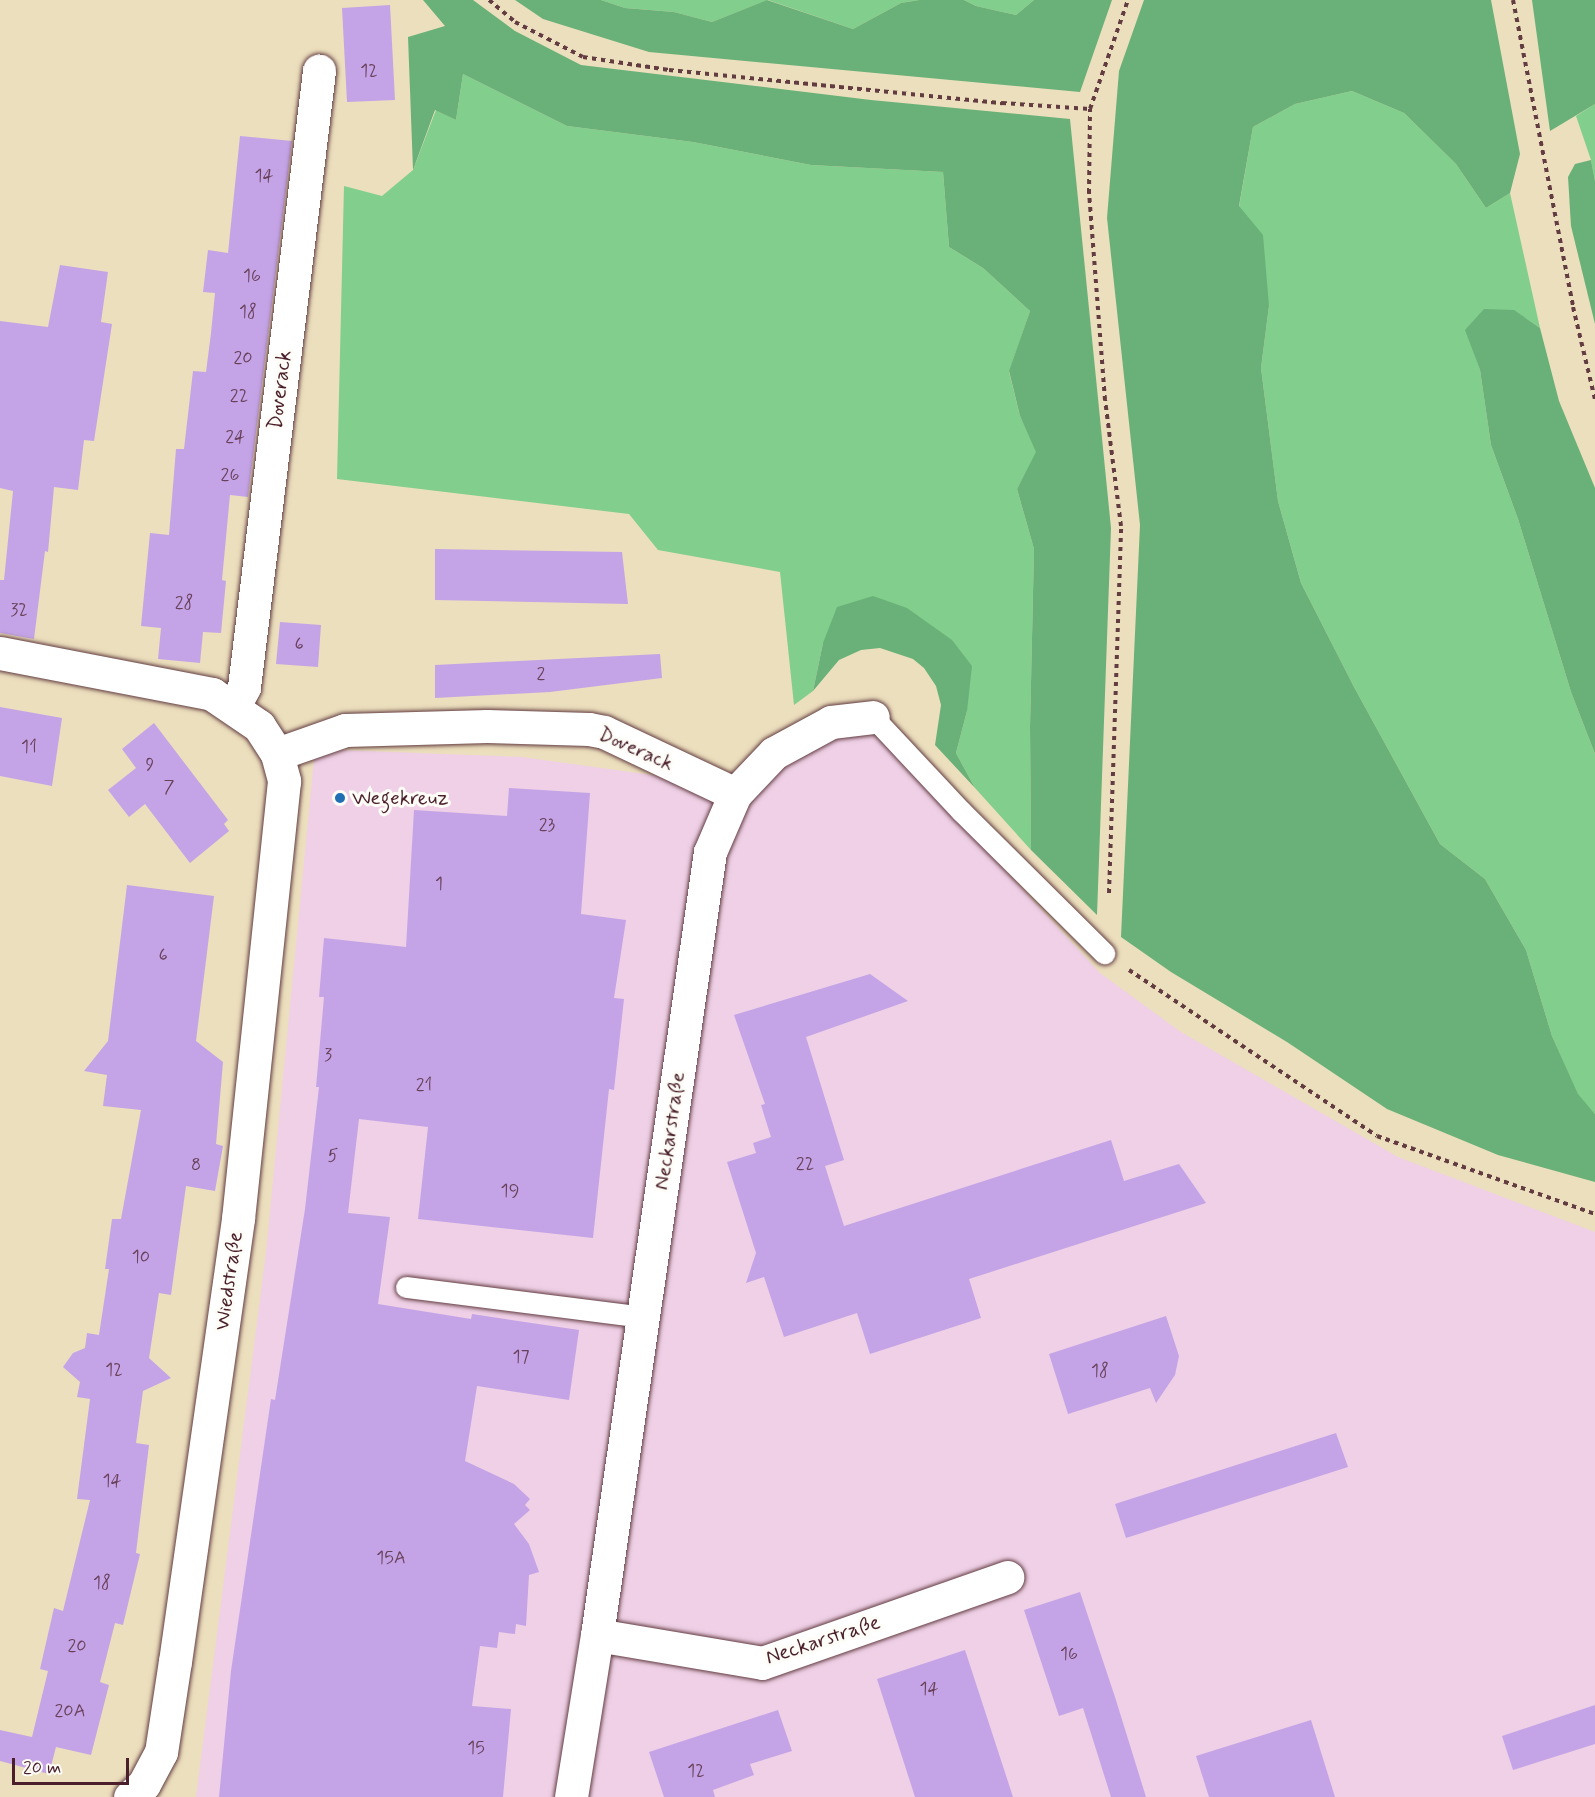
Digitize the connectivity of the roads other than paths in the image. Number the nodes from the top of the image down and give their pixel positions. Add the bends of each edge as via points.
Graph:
1 (319, 71) dead end
2 (0, 653) edge
3 (234, 706) junction
4 (873, 717) joint
5 (277, 754) junction
6 (735, 794) junction
7 (1104, 953) road end
8 (406, 1287) dead end
9 (643, 1317) junction
10 (1007, 1577) dead end
11 (597, 1635) junction
12 (130, 1797) edge
13 (571, 1797) edge

1 - 3 street, Doverack via 244,687
2 - 3 street via 212,694
3 - 5 street via 259,726
4 - 6 street, Neckarstraße via 831,722 774,753
4 - 7 lane
5 - 6 street, Doverack via 345,730 487,726 589,729 604,732
5 - 12 street, Wiedstraße via 284,781 233,1254 161,1752 144,1784
6 - 9 street, Neckarstraße via 710,852
8 - 9 lane
9 - 11 street, Neckarstraße
10 - 11 street, Neckarstraße via 762,1663
11 - 13 street, Neckarstraße

